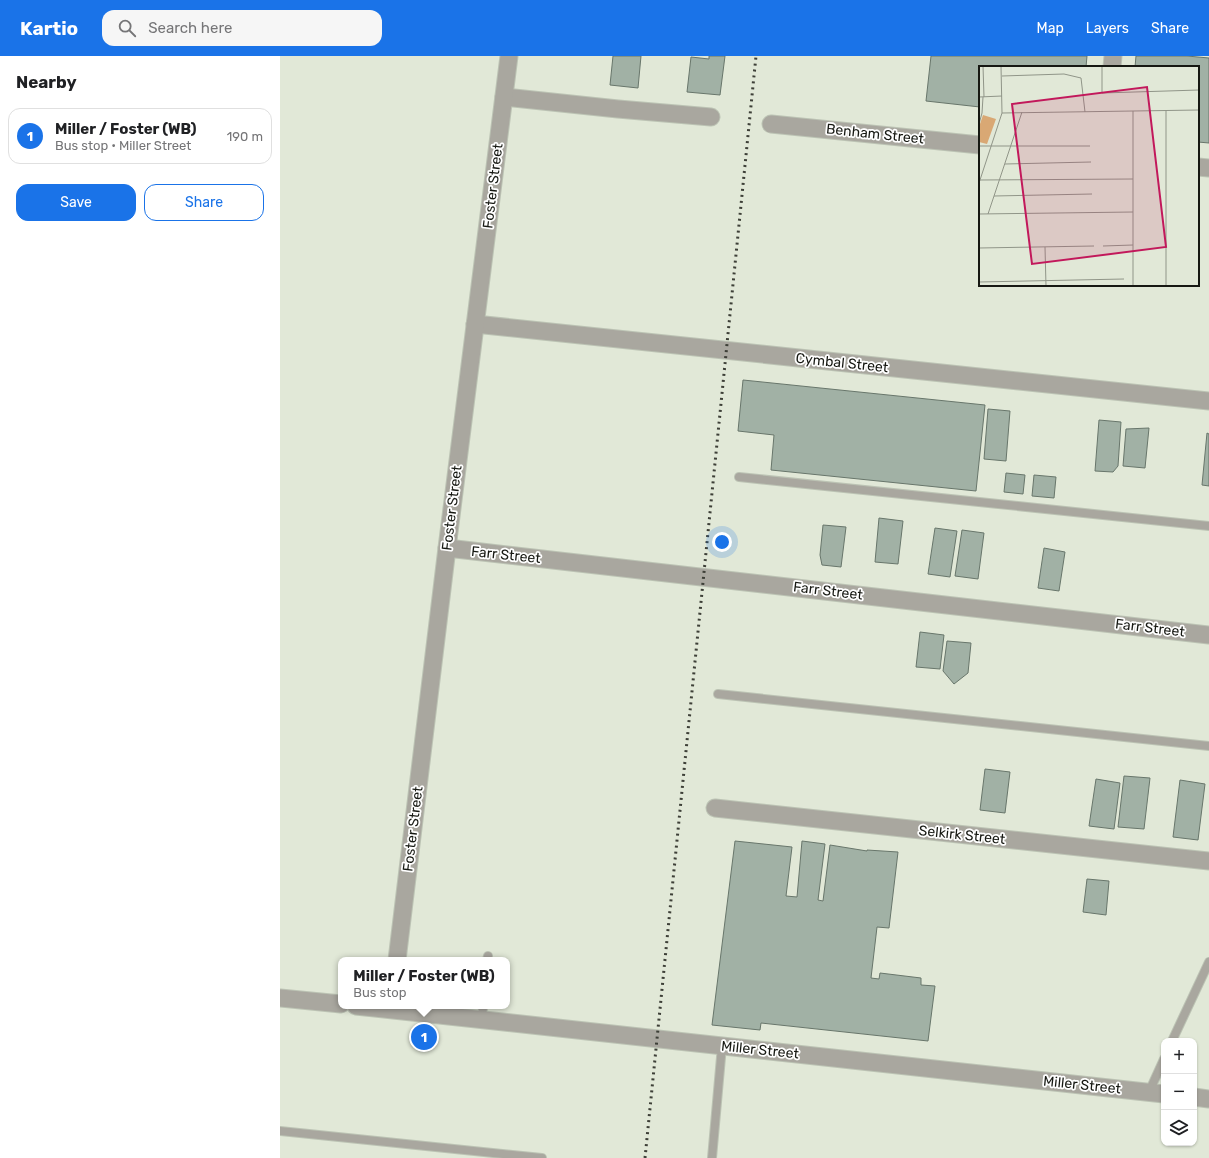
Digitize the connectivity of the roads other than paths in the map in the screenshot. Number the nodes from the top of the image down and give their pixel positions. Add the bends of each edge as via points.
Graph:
1 (509, 56) edge
2 (1113, 56) edge
3 (1112, 66) edge
4 (504, 97) junction
5 (711, 117) dead end
6 (771, 124) dead end
7 (979, 145) edge
8 (1199, 167) edge
9 (1209, 168) edge
10 (475, 324) junction
11 (1209, 401) edge
12 (739, 477) dead end
13 (1209, 526) edge
14 (447, 548) junction
15 (1209, 635) edge
16 (718, 694) dead end
17 (1209, 746) edge
18 (715, 808) dead end
19 (1209, 861) edge
20 (397, 957) edge
21 (1209, 962) edge
22 (280, 998) edge
23 (338, 1004) edge
24 (409, 1009) edge
25 (483, 1013) edge
26 (1173, 1038) edge
27 (722, 1046) junction
28 (1161, 1072) edge
29 (1156, 1093) edge
30 (1197, 1097) edge
31 (1209, 1099) edge
32 (280, 1131) edge
33 (542, 1158) edge
34 (712, 1158) edge

1 - 4 street, Foster Street
2 - 3 street
4 - 5 street
4 - 10 street, Foster Street
6 - 7 street, Benham Street
8 - 9 street
10 - 11 street, Cymbal Street
10 - 14 street, Foster Street
12 - 13 lane
14 - 15 street, Farr Street
14 - 20 street, Foster Street
16 - 17 lane
18 - 19 street, Selkirk Street
21 - 26 lane
22 - 23 street
24 - 25 street, Miller Street
25 - 27 street, Miller Street
27 - 29 street, Miller Street
27 - 34 lane
28 - 29 lane
30 - 31 street
32 - 33 lane

